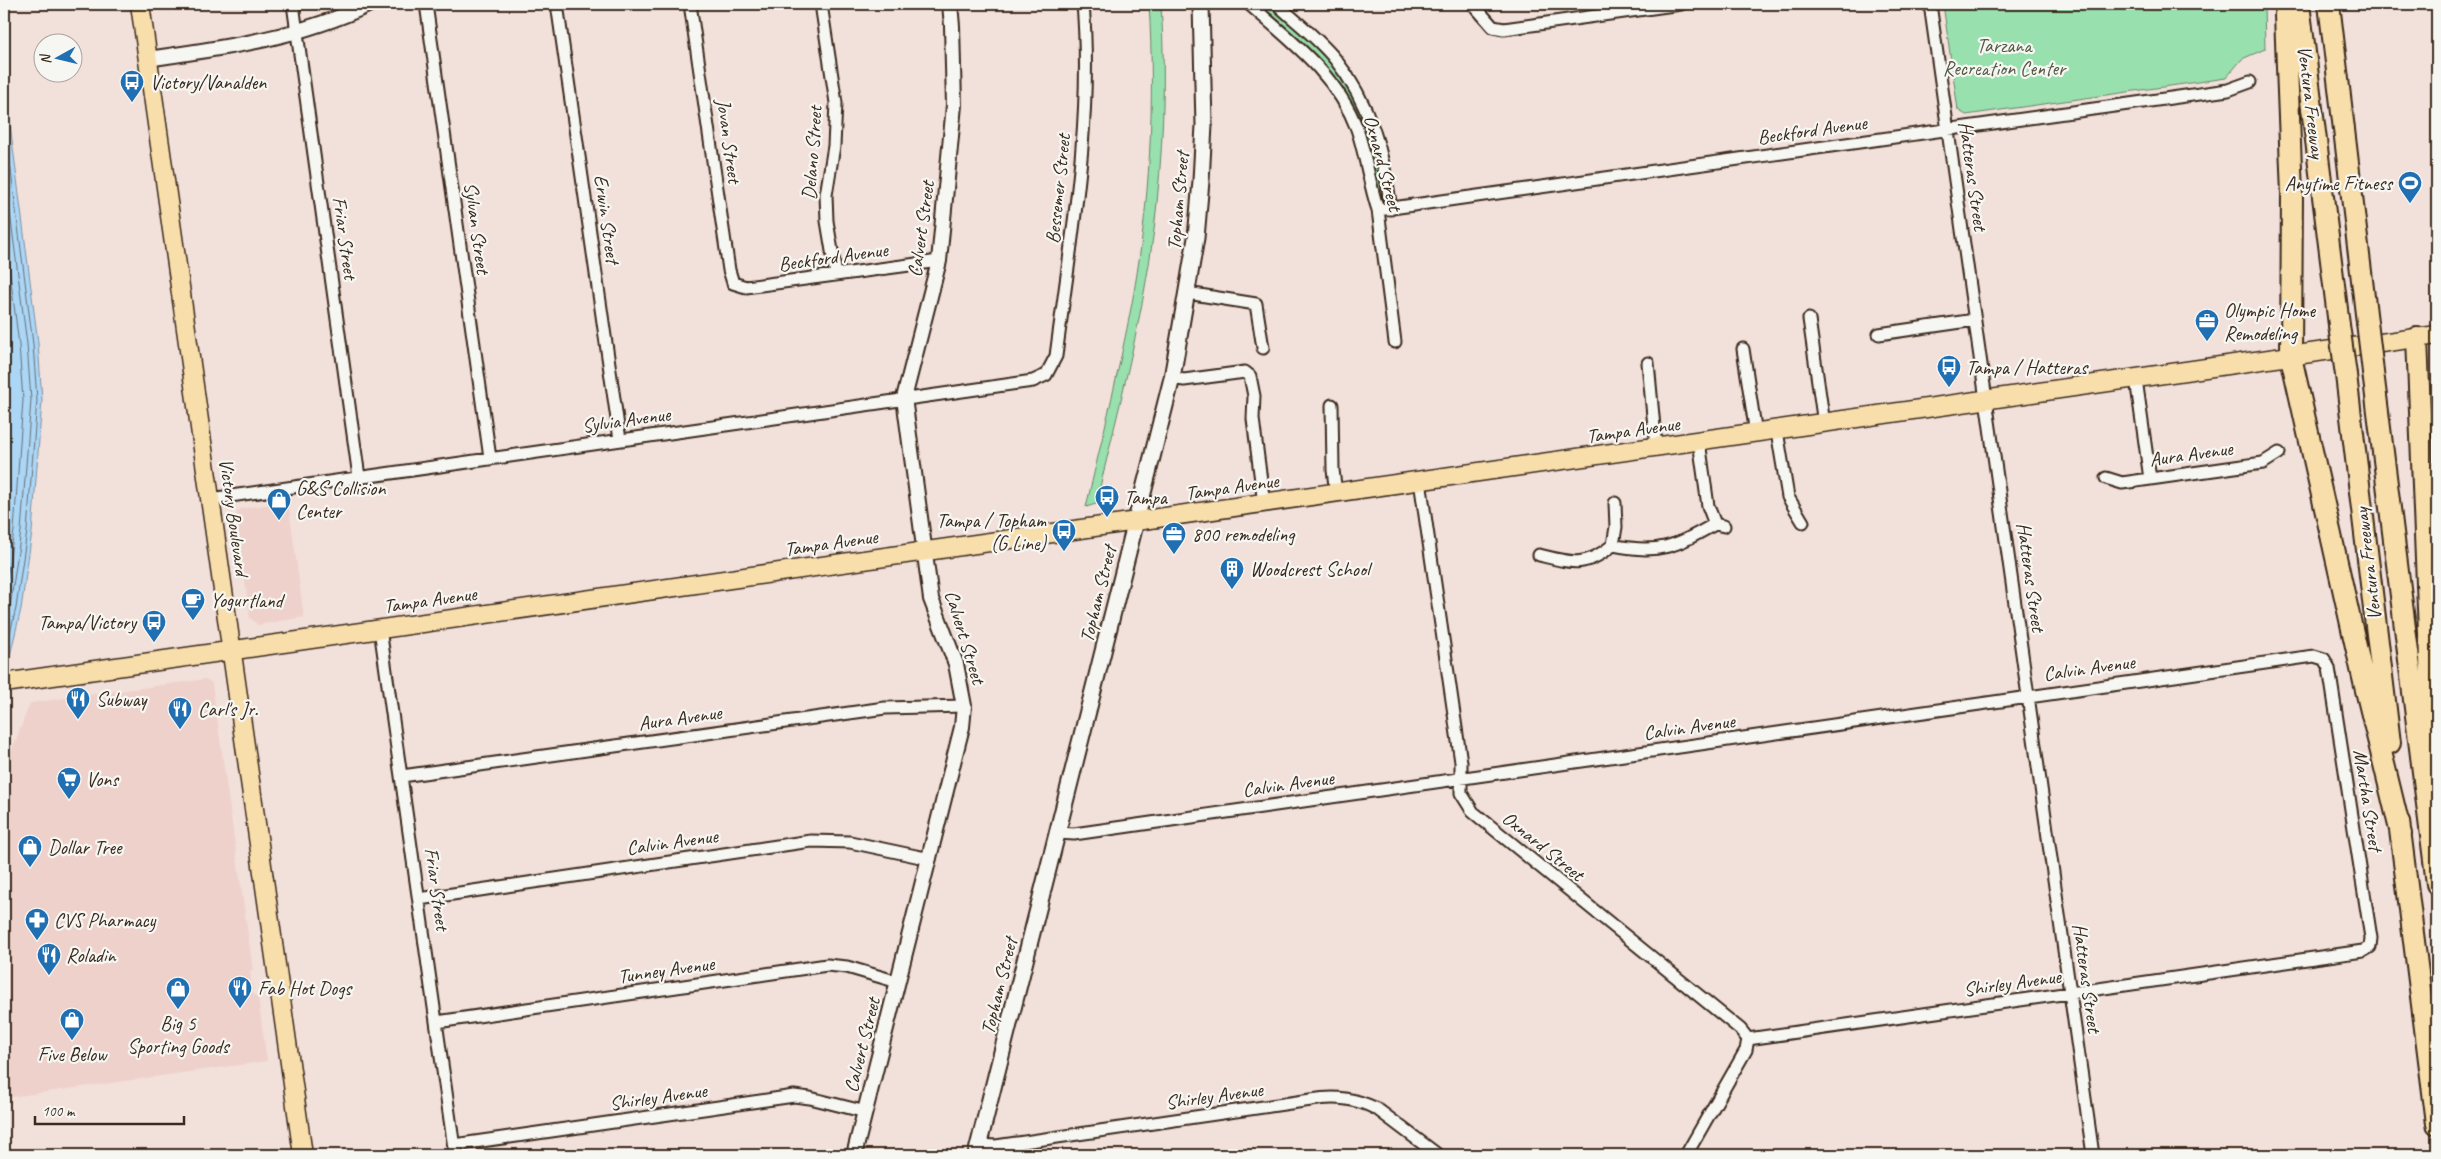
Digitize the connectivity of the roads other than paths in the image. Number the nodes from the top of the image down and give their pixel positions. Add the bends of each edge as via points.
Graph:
1 (140, 4) edge
2 (293, 4) edge
3 (370, 4) edge
4 (426, 4) edge
5 (557, 4) edge
6 (690, 4) edge
7 (821, 4) edge
8 (950, 4) edge
9 (1083, 4) edge
10 (1201, 4) edge
11 (1249, 4) edge
12 (1277, 4) edge
13 (1472, 4) edge
14 (1681, 4) edge
15 (1930, 4) edge
16 (2287, 4) edge
17 (2299, 4) edge
18 (2329, 4) edge
19 (297, 32) junction
20 (147, 59) junction
21 (2250, 82) dead end
22 (1948, 129) junction
23 (1391, 208) junction
24 (1378, 210) junction
25 (939, 262) junction
26 (836, 275) junction
27 (734, 283) joint
28 (1187, 293) junction
29 (1810, 319) dead end
30 (1974, 320) junction
31 (1879, 334) dead end
32 (2437, 335) edge
33 (2417, 338) junction
34 (1395, 342) dead end
35 (1263, 348) dead end
36 (1743, 349) dead end
37 (2291, 357) junction
38 (1648, 363) dead end
39 (1046, 375) joint
40 (1172, 378) junction
41 (2136, 379) junction
42 (904, 398) junction
43 (1986, 401) junction
44 (1332, 405) dead end
45 (1824, 424) junction
46 (1777, 431) junction
47 (1756, 434) junction
48 (620, 440) junction
49 (1699, 441) junction
50 (1656, 448) junction
51 (2279, 453) dead end
52 (490, 458) junction
53 (360, 477) junction
54 (2106, 478) dead end
55 (2150, 479) junction
56 (1420, 481) junction
57 (1336, 493) junction
58 (210, 500) junction
59 (1615, 503) dead end
60 (1264, 504) junction
61 (1136, 521) junction
62 (1803, 522) dead end
63 (1613, 545) junction
64 (924, 551) junction
65 (1539, 554) dead end
66 (380, 629) junction
67 (231, 650) junction
68 (2324, 659) joint
69 (4, 684) edge
70 (2029, 696) junction
71 (964, 706) junction
72 (402, 776) junction
73 (1460, 779) junction
74 (2427, 789) junction
75 (1058, 832) junction
76 (2401, 834) junction
77 (930, 859) junction
78 (2437, 884) edge
79 (419, 899) junction
80 (2370, 947) joint
81 (898, 982) junction
82 (2070, 994) junction
83 (437, 1022) junction
84 (1748, 1039) junction
85 (866, 1112) junction
86 (2437, 1124) edge
87 (454, 1150) edge
88 (978, 1150) edge
89 (303, 1155) edge
90 (854, 1155) edge
91 (1438, 1155) edge
92 (1686, 1155) edge
93 (2093, 1155) edge

1 - 20 main road, Victory Boulevard
2 - 19 street, Friar Street
3 - 19 street via 336,20
4 - 52 street, Sylvan Street
5 - 48 street, Erwin Street
6 - 27 street, Jovan Street via 728,270
7 - 26 street, Delano Street via 836,102 834,146 826,195
8 - 25 street, Calvert Street via 954,105
9 - 39 street, Bessemer Street via 1086,44 1083,148 1056,356
10 - 28 main road, Topham Street via 1204,115 1201,181
11 - 24 street, Oxnard Street via 1322,69 1344,102 1367,162
12 - 23 street, Oxnard Street via 1334,58 1361,96 1383,159
13 - 14 street via 1493,27 1504,29
15 - 22 street, Hatteras Street
16 - 37 highway via 2292,194
17 - 76 highway, Ventura Freeway, bridge
18 - 74 highway, Ventura Freeway, bridge
19 - 20 street via 254,43
19 - 53 street, Friar Street
20 - 58 main road, Victory Boulevard
21 - 22 street, Beckford Avenue via 2228,90
22 - 23 street, Beckford Avenue
22 - 30 street, Hatteras Street
23 - 24 street, Beckford Avenue
24 - 34 street, Oxnard Street
25 - 26 street, Beckford Avenue
25 - 42 street, Calvert Street
26 - 27 street, Beckford Avenue via 746,287
28 - 35 street via 1256,304
28 - 40 main road, Topham Street
29 - 45 street
30 - 31 street
30 - 43 street, Hatteras Street
32 - 33 main road, Tampa Avenue
33 - 37 main road, Tampa Avenue
33 - 74 highway via 2433,731
36 - 47 street
37 - 41 main road, Tampa Avenue
37 - 76 highway
38 - 50 street
39 - 42 street, Sylvia Avenue via 1033,381
40 - 60 street via 1184,380 1245,372 1250,376
40 - 61 main road, Topham Street
41 - 43 main road, Tampa Avenue
41 - 55 street
42 - 48 street, Sylvia Avenue
42 - 64 street, Calvert Street
43 - 45 main road, Tampa Avenue
43 - 70 street, Hatteras Street
44 - 57 street
45 - 46 main road, Tampa Avenue
46 - 47 main road, Tampa Avenue
46 - 62 street via 1788,497
47 - 49 main road, Tampa Avenue
48 - 52 street, Sylvia Avenue
49 - 50 main road, Tampa Avenue
49 - 63 street via 1708,506 1720,525 1665,548 1647,551
50 - 56 main road, Tampa Avenue
51 - 55 street, Aura Avenue via 2263,463
52 - 53 street, Sylvia Avenue
53 - 58 street, Sylvia Avenue
54 - 55 street, Aura Avenue via 2122,483
56 - 57 main road, Tampa Avenue
56 - 73 street, Oxnard Street via 1461,762
57 - 60 main road, Tampa Avenue
58 - 67 main road, Victory Boulevard
59 - 63 street
60 - 61 main road, Tampa Avenue
61 - 64 main road, Tampa Avenue
61 - 75 main road, Topham Street
63 - 65 street via 1589,561 1572,563
64 - 66 main road, Tampa Avenue
64 - 71 street, Calvert Street via 933,608 956,664
66 - 67 main road, Tampa Avenue
66 - 72 street, Friar Street
67 - 69 main road, Tampa Avenue
67 - 89 main road, Victory Boulevard
68 - 70 street, Calvin Avenue via 2314,656
68 - 80 street, Martha Street via 2329,668
70 - 73 street, Calvin Avenue
70 - 82 street, Hatteras Street
71 - 72 street, Aura Avenue via 885,708
71 - 77 street, Calvert Street via 962,727
72 - 79 street, Friar Street
73 - 75 street, Calvin Avenue via 1074,834
73 - 84 street, Oxnard Street via 1461,793 1473,812
74 - 78 highway, Ventura Freeway
75 - 88 main road, Topham Street
76 - 86 highway, Ventura Freeway
77 - 79 street, Calvin Avenue via 850,842 811,841
77 - 81 street, Calvert Street
79 - 83 street, Friar Street
80 - 82 street, Shirley Avenue via 2363,951
81 - 83 street, Tunney Avenue via 847,967 827,966
81 - 85 street, Calvert Street
82 - 84 street, Shirley Avenue
82 - 93 street, Hatteras Street
83 - 87 street, Friar Street
84 - 92 street via 1746,1050
85 - 87 street, Shirley Avenue via 794,1096
85 - 90 street, Calvert Street
88 - 91 street, Shirley Avenue via 1341,1097 1377,1109

